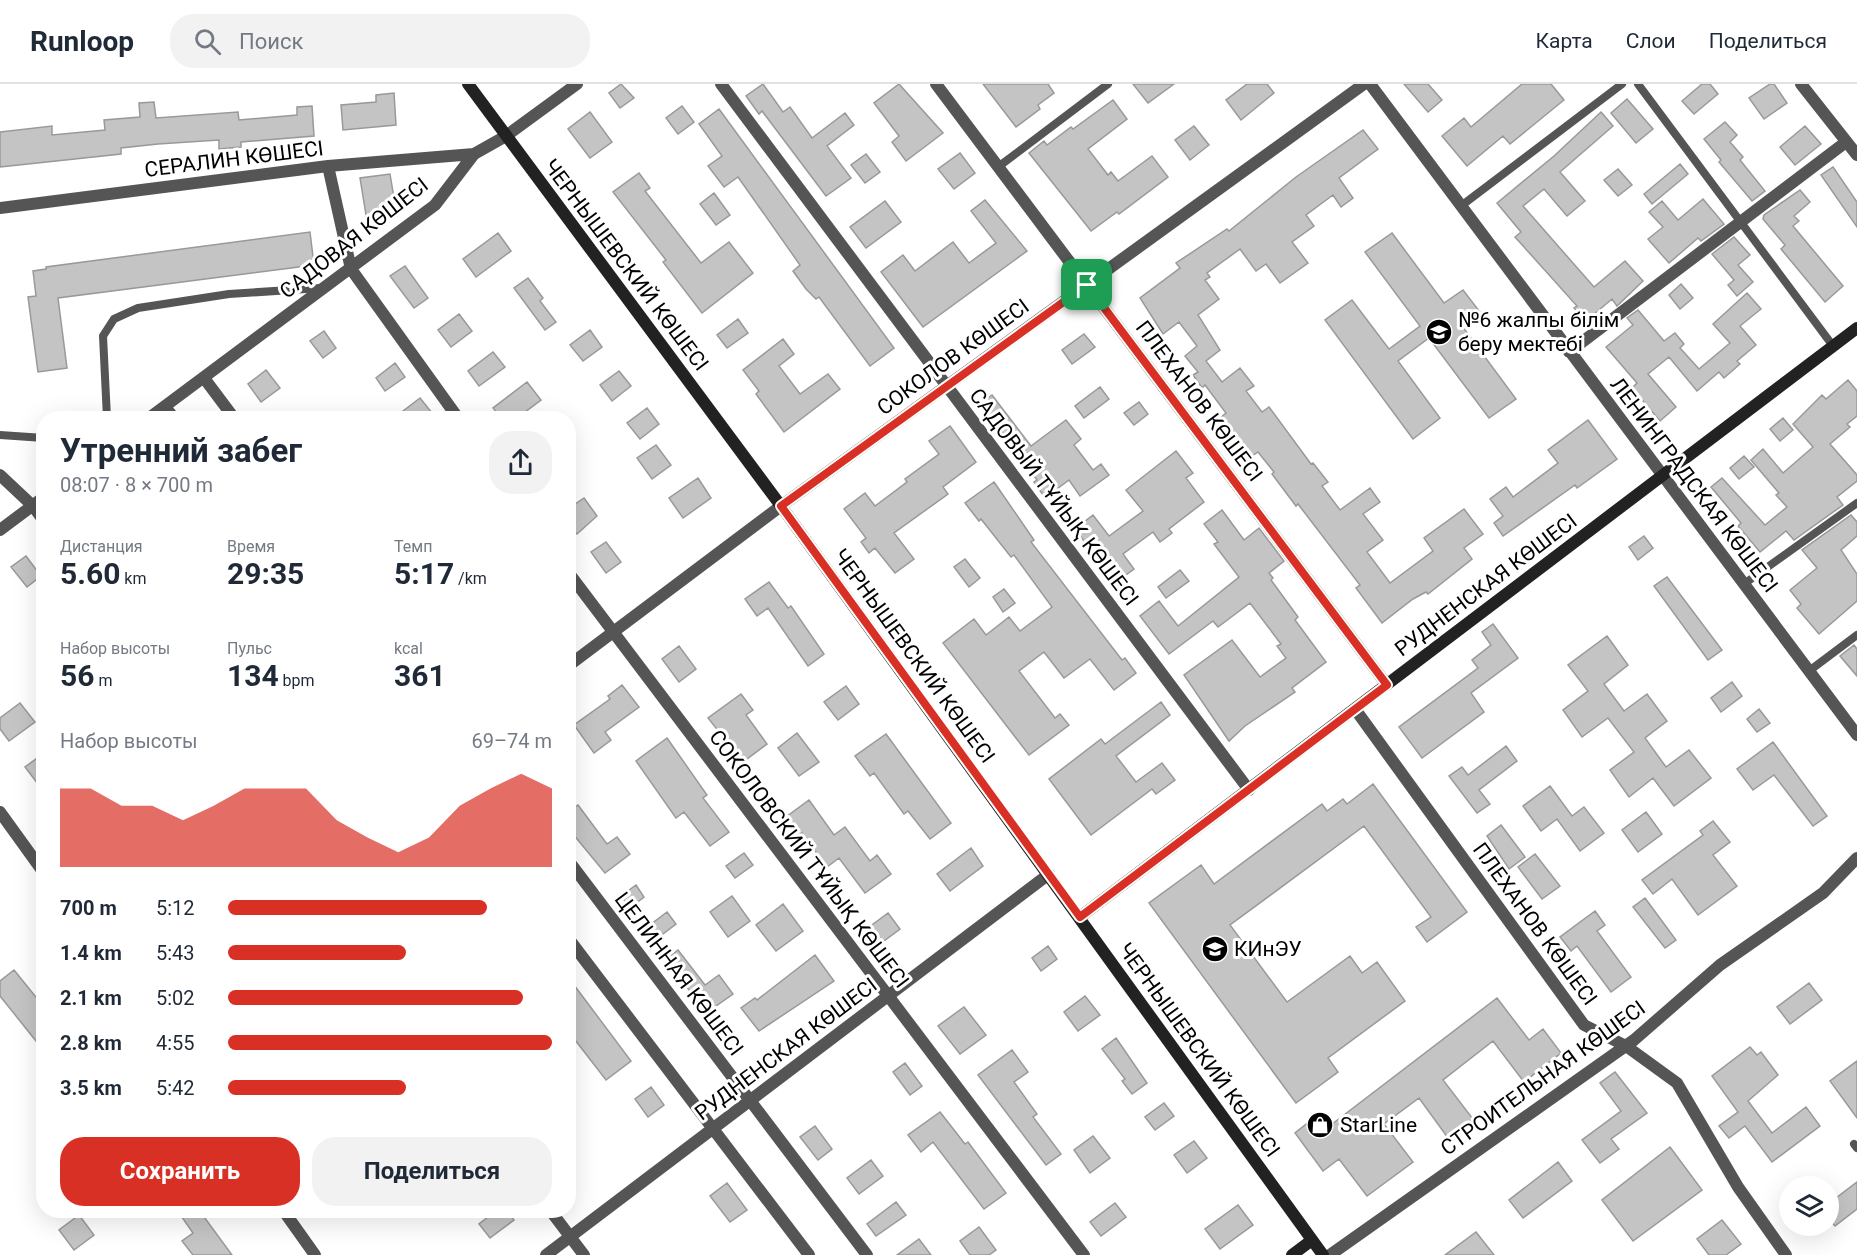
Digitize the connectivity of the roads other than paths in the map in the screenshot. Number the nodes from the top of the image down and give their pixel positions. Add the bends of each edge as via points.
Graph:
1 (468, 84) edge
2 (577, 84) edge
3 (721, 84) edge
4 (936, 84) edge
5 (1108, 84) edge
6 (1364, 84) edge
7 (1370, 84) edge
8 (1622, 84) edge
9 (1638, 84) edge
10 (1801, 84) edge
11 (506, 136) junction
12 (1846, 141) junction
13 (474, 154) junction
14 (1857, 155) edge
15 (328, 166) junction
16 (998, 167) junction
17 (1461, 206) junction
18 (0, 208) edge
19 (1742, 223) junction
20 (351, 269) junction
21 (1087, 285) junction
22 (325, 288) junction
23 (1857, 328) edge
24 (1833, 346) junction
25 (1569, 352) junction
26 (204, 378) junction
27 (947, 386) junction
28 (165, 407) junction
29 (107, 411) edge
30 (159, 411) edge
31 (168, 411) edge
32 (229, 411) edge
33 (453, 411) edge
34 (0, 435) edge
35 (36, 437) edge
36 (0, 475) edge
37 (1662, 476) junction
38 (1857, 503) edge
39 (36, 504) edge
40 (33, 506) junction
41 (781, 506) junction
42 (36, 510) edge
43 (0, 530) edge
44 (576, 583) edge
45 (1744, 584) junction
46 (612, 633) junction
47 (1857, 635) edge
48 (576, 660) edge
49 (1809, 671) junction
50 (1387, 685) junction
51 (1355, 709) junction
52 (1857, 735) edge
53 (1249, 790) junction
54 (0, 812) edge
55 (1857, 858) edge
56 (36, 862) edge
57 (576, 871) edge
58 (1049, 874) junction
59 (1080, 917) junction
60 (576, 949) edge
61 (889, 995) junction
62 (1626, 1046) junction
63 (750, 1100) junction
64 (713, 1129) junction
65 (289, 1218) edge
66 (556, 1218) edge
67 (570, 1237) junction
68 (1312, 1240) junction
69 (315, 1255) edge
70 (546, 1255) edge
71 (584, 1255) edge
72 (809, 1255) edge
73 (867, 1255) edge
74 (1084, 1255) edge
75 (1292, 1255) edge
76 (1323, 1255) edge
77 (1330, 1255) edge
78 (1786, 1255) edge

1 - 11 street, ЧЕРНЫШЕВСКИЙ КӨШЕСІ
2 - 11 street, САДОВАЯ КӨШЕСІ
3 - 27 street, САДОВЫЙ ТҰЙЫҚ КӨШЕСІ
4 - 16 street, ПЛЕХАНОВ КӨШЕСІ
5 - 16 lane
6 - 21 street, СОКОЛОВ КӨШЕСІ
7 - 17 street, ЛЕНИНГРАДСКАЯ КӨШЕСІ
8 - 17 lane
9 - 19 lane
10 - 12 street
11 - 13 street, САДОВАЯ КӨШЕСІ
11 - 41 street, ЧЕРНЫШЕВСКИЙ КӨШЕСІ
12 - 14 street
12 - 19 street
13 - 15 street, СЕРАЛИН КӨШЕСІ
13 - 20 street, САДОВАЯ КӨШЕСІ via 435,206
15 - 18 street, СЕРАЛИН КӨШЕСІ
15 - 20 street
16 - 21 street, ПЛЕХАНОВ КӨШЕСІ
17 - 25 street, ЛЕНИНГРАДСКАЯ КӨШЕСІ
19 - 24 lane
19 - 25 street
20 - 22 street, САДОВАЯ КӨШЕСІ
20 - 33 street
21 - 27 street, СОКОЛОВ КӨШЕСІ
21 - 50 street, ПЛЕХАНОВ КӨШЕСІ
22 - 26 street, САДОВАЯ КӨШЕСІ
22 - 29 lane via 229,294 138,308 114,319 102,336
23 - 24 street, РУДНЕНСКАЯ КӨШЕСІ
24 - 37 street, РУДНЕНСКАЯ КӨШЕСІ
25 - 37 street, ЛЕНИНГРАДСКАЯ КӨШЕСІ
26 - 28 street, САДОВАЯ КӨШЕСІ
26 - 32 street
27 - 41 street, СОКОЛОВ КӨШЕСІ
27 - 53 street, САДОВЫЙ ТҰЙЫҚ КӨШЕСІ
28 - 30 street, САДОВАЯ КӨШЕСІ
28 - 31 street
34 - 35 lane
36 - 40 street
37 - 45 street, ЛЕНИНГРАДСКАЯ КӨШЕСІ
37 - 50 street, РУДНЕНСКАЯ КӨШЕСІ
38 - 45 lane
39 - 40 street
40 - 42 street
40 - 43 street
41 - 46 street, СОКОЛОВ КӨШЕСІ
41 - 58 street, ЧЕРНЫШЕВСКИЙ КӨШЕСІ
44 - 46 street, СОКОЛОВСКИЙ ТҰЙЫҚ КӨШЕСІ
45 - 49 street, ЛЕНИНГРАДСКАЯ КӨШЕСІ
46 - 48 street, СОКОЛОВ КӨШЕСІ
46 - 61 street, СОКОЛОВСКИЙ ТҰЙЫҚ КӨШЕСІ
47 - 49 lane
49 - 52 street, ЛЕНИНГРАДСКАЯ КӨШЕСІ
50 - 51 street, РУДНЕНСКАЯ КӨШЕСІ
51 - 53 street, РУДНЕНСКАЯ КӨШЕСІ
51 - 62 street, ПЛЕХАНОВ КӨШЕСІ via 1584,1025
53 - 59 street, РУДНЕНСКАЯ КӨШЕСІ
54 - 56 street
55 - 62 street, СТРОИТЕЛЬНАЯ КӨШЕСІ via 1823,893 1720,965
57 - 63 street, ЦЕЛИННАЯ КӨШЕСІ
58 - 59 street, ЧЕРНЫШЕВСКИЙ КӨШЕСІ
58 - 61 street, РУДНЕНСКАЯ КӨШЕСІ
59 - 68 street, ЧЕРНЫШЕВСКИЙ КӨШЕСІ
60 - 64 street
61 - 63 street, РУДНЕНСКАЯ КӨШЕСІ
61 - 74 street, СОКОЛОВСКИЙ ТҰЙЫҚ КӨШЕСІ
62 - 77 street, СТРОИТЕЛЬНАЯ КӨШЕСІ
62 - 78 street, ПЛЕХАНОВ КӨШЕСІ via 1677,1083 1738,1187
63 - 64 street, РУДНЕНСКАЯ КӨШЕСІ
63 - 73 street, ЦЕЛИННАЯ КӨШЕСІ
64 - 67 street, РУДНЕНСКАЯ КӨШЕСІ
64 - 72 street
65 - 69 street
66 - 67 street
67 - 70 street, РУДНЕНСКАЯ КӨШЕСІ
67 - 71 street
68 - 75 street
68 - 76 street, ЧЕРНЫШЕВСКИЙ КӨШЕСІ

